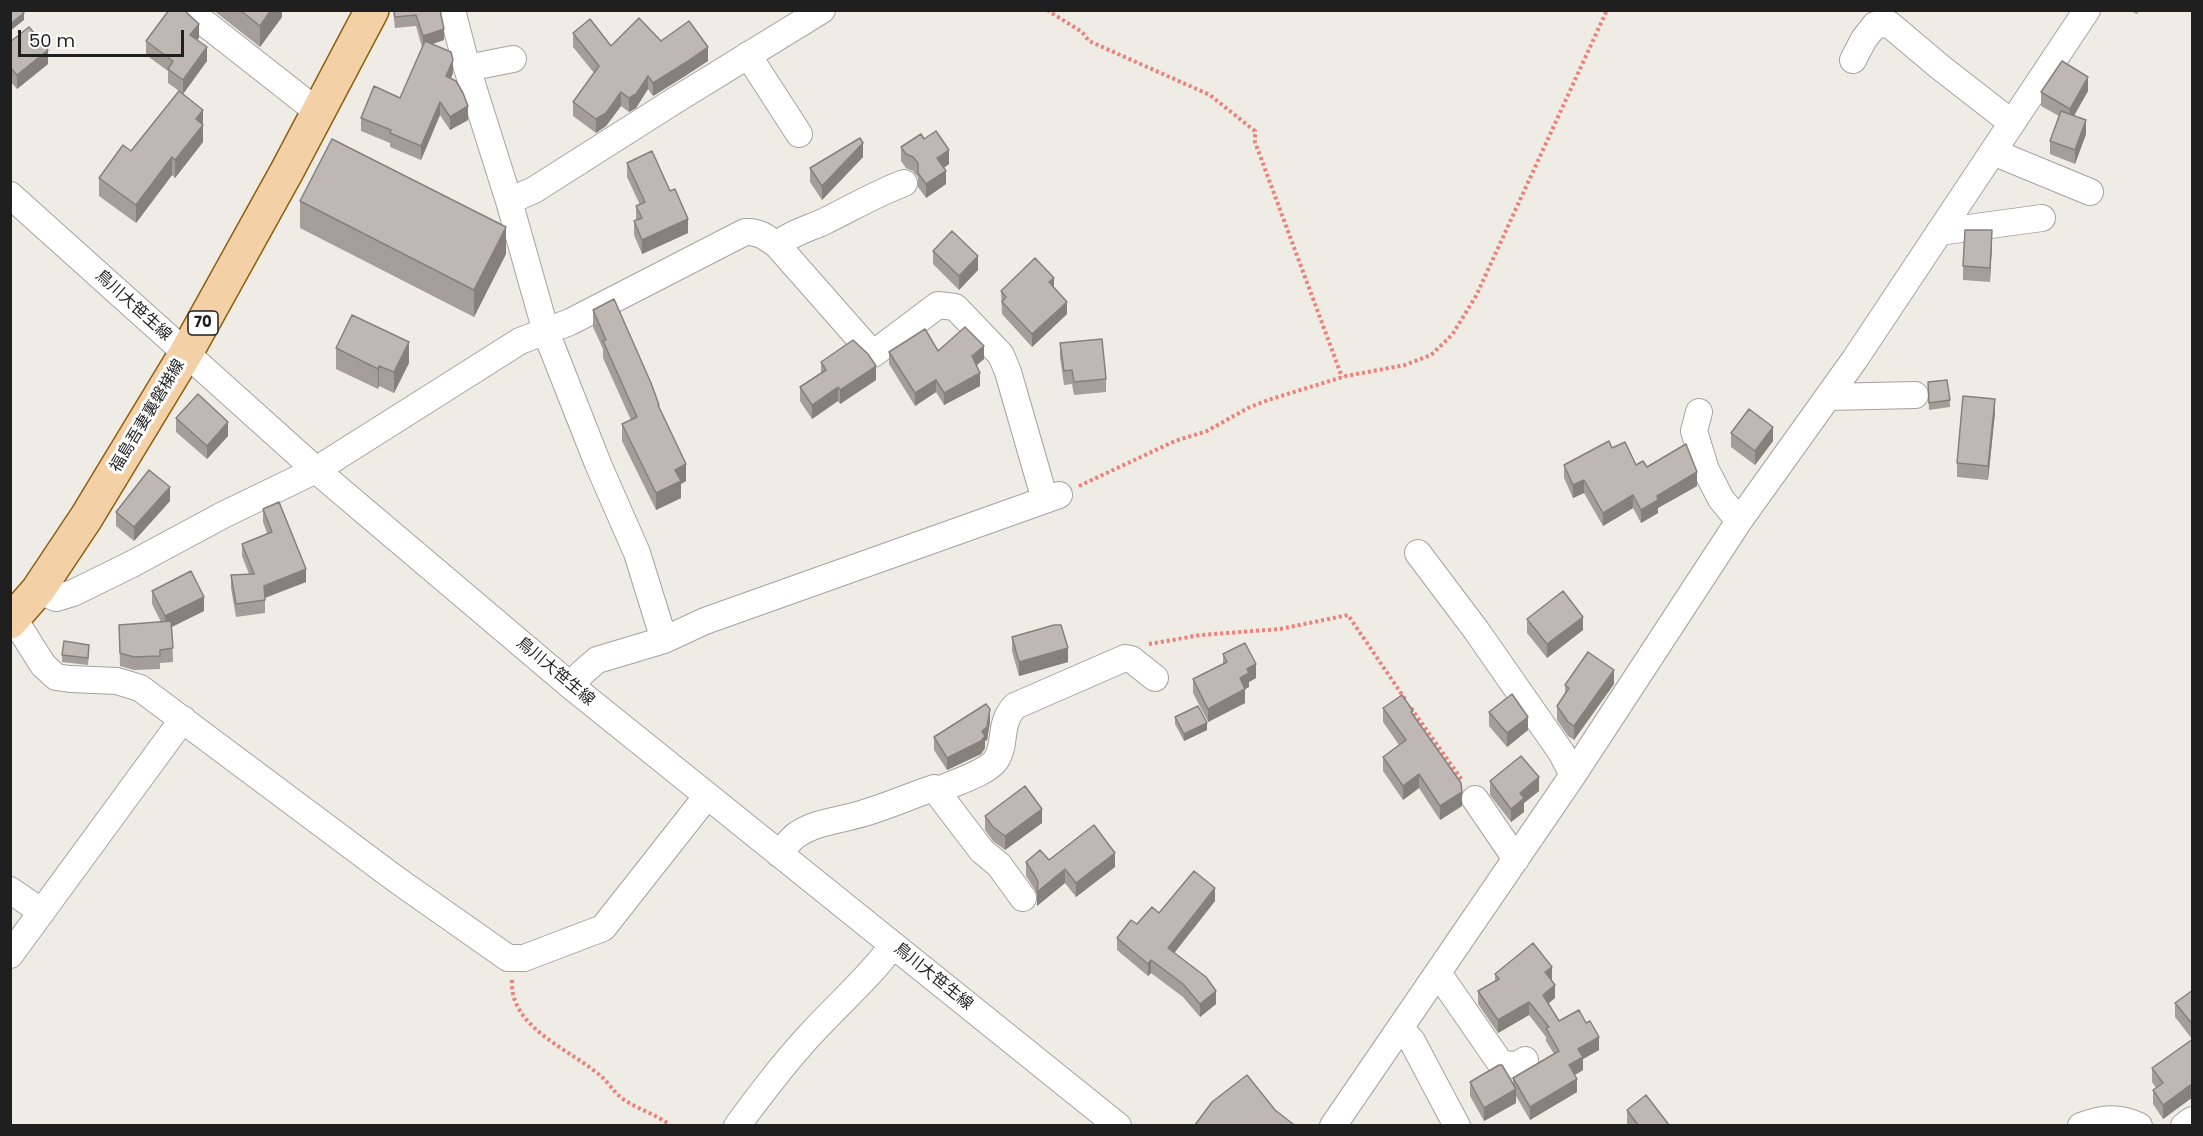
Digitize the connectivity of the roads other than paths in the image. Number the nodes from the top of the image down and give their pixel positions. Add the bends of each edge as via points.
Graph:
1 (188, 10) edge
2 (372, 10) edge
3 (452, 10) edge
4 (822, 10) edge
5 (2087, 10) edge
6 (748, 55) junction
7 (513, 59) dead end
8 (1854, 60) dead end
9 (467, 68) junction
10 (318, 112) junction
11 (2012, 123) junction
12 (799, 134) dead end
13 (1993, 152) junction
14 (903, 183) dead end
15 (2090, 192) dead end
16 (10, 195) edge
17 (509, 201) junction
18 (2042, 218) dead end
19 (1940, 232) junction
20 (777, 245) junction
21 (546, 332) junction
22 (186, 353) junction
23 (1915, 395) dead end
24 (1828, 397) junction
25 (1699, 412) dead end
26 (315, 470) junction
27 (1739, 521) junction
28 (1418, 553) dead end
29 (38, 590) junction
30 (12, 620) edge
31 (664, 640) junction
32 (1155, 678) dead end
33 (571, 686) junction
34 (183, 719) junction
35 (1573, 775) junction
36 (936, 791) junction
37 (707, 796) junction
38 (1475, 799) road end
39 (779, 854) junction
40 (1516, 859) junction
41 (10, 890) edge
42 (1023, 898) dead end
43 (42, 912) junction
44 (893, 945) junction
45 (10, 955) edge
46 (1438, 973) junction
47 (1400, 1028) junction
48 (1525, 1060) dead end
49 (2193, 1120) edge
50 (737, 1125) edge
51 (1118, 1125) edge
52 (1332, 1125) edge
53 (1457, 1125) edge
54 (2081, 1125) edge
55 (2139, 1125) edge
56 (2184, 1125) edge

1 - 10 street
2 - 10 main road, 福島吾妻裏磐梯線 / 70
3 - 9 street
4 - 6 street
5 - 11 street
6 - 12 street
6 - 17 street via 534,190
7 - 9 street
8 - 11 street via 1875,25 1889,24
9 - 17 street
10 - 22 main road, 福島吾妻裏磐梯線 / 70
11 - 13 street
13 - 15 street
13 - 19 street
14 - 20 street
16 - 22 street, 鳥川大笹生線
17 - 21 street
18 - 19 street
19 - 24 street
20 - 21 street via 754,231 745,232
20 - 31 street via 873,354 938,305 955,307 1001,355 1052,497 705,621
21 - 26 street via 520,341
21 - 31 street via 637,553
22 - 26 street, 鳥川大笹生線
22 - 29 main road, 福島吾妻裏磐梯線 / 70
23 - 24 street
24 - 27 street
25 - 27 street via 1694,431 1706,470 1721,499
26 - 29 street via 73,593 56,598
26 - 33 street, 鳥川大笹生線
27 - 35 street
28 - 35 street via 1476,630
29 - 30 main road, 福島吾妻裏磐梯線 / 70
30 - 34 street via 43,665 56,676 130,684
31 - 33 street via 597,660
32 - 36 street via 1125,658 1015,706 1005,721 998,754 991,765
33 - 37 street, 鳥川大笹生線
34 - 37 street via 508,958 517,959 603,928
34 - 43 street
35 - 40 street
36 - 39 street via 934,788 804,831
36 - 42 street
37 - 39 street, 鳥川大笹生線
38 - 40 street
39 - 44 street, 鳥川大笹生線
40 - 46 street
41 - 43 street
43 - 45 street
44 - 50 street via 874,970 808,1037
44 - 51 street, 鳥川大笹生線
46 - 47 street
46 - 48 street via 1501,1064 1517,1065
47 - 52 street
47 - 53 street via 1412,1041
49 - 56 street
54 - 55 street via 2110,1118

